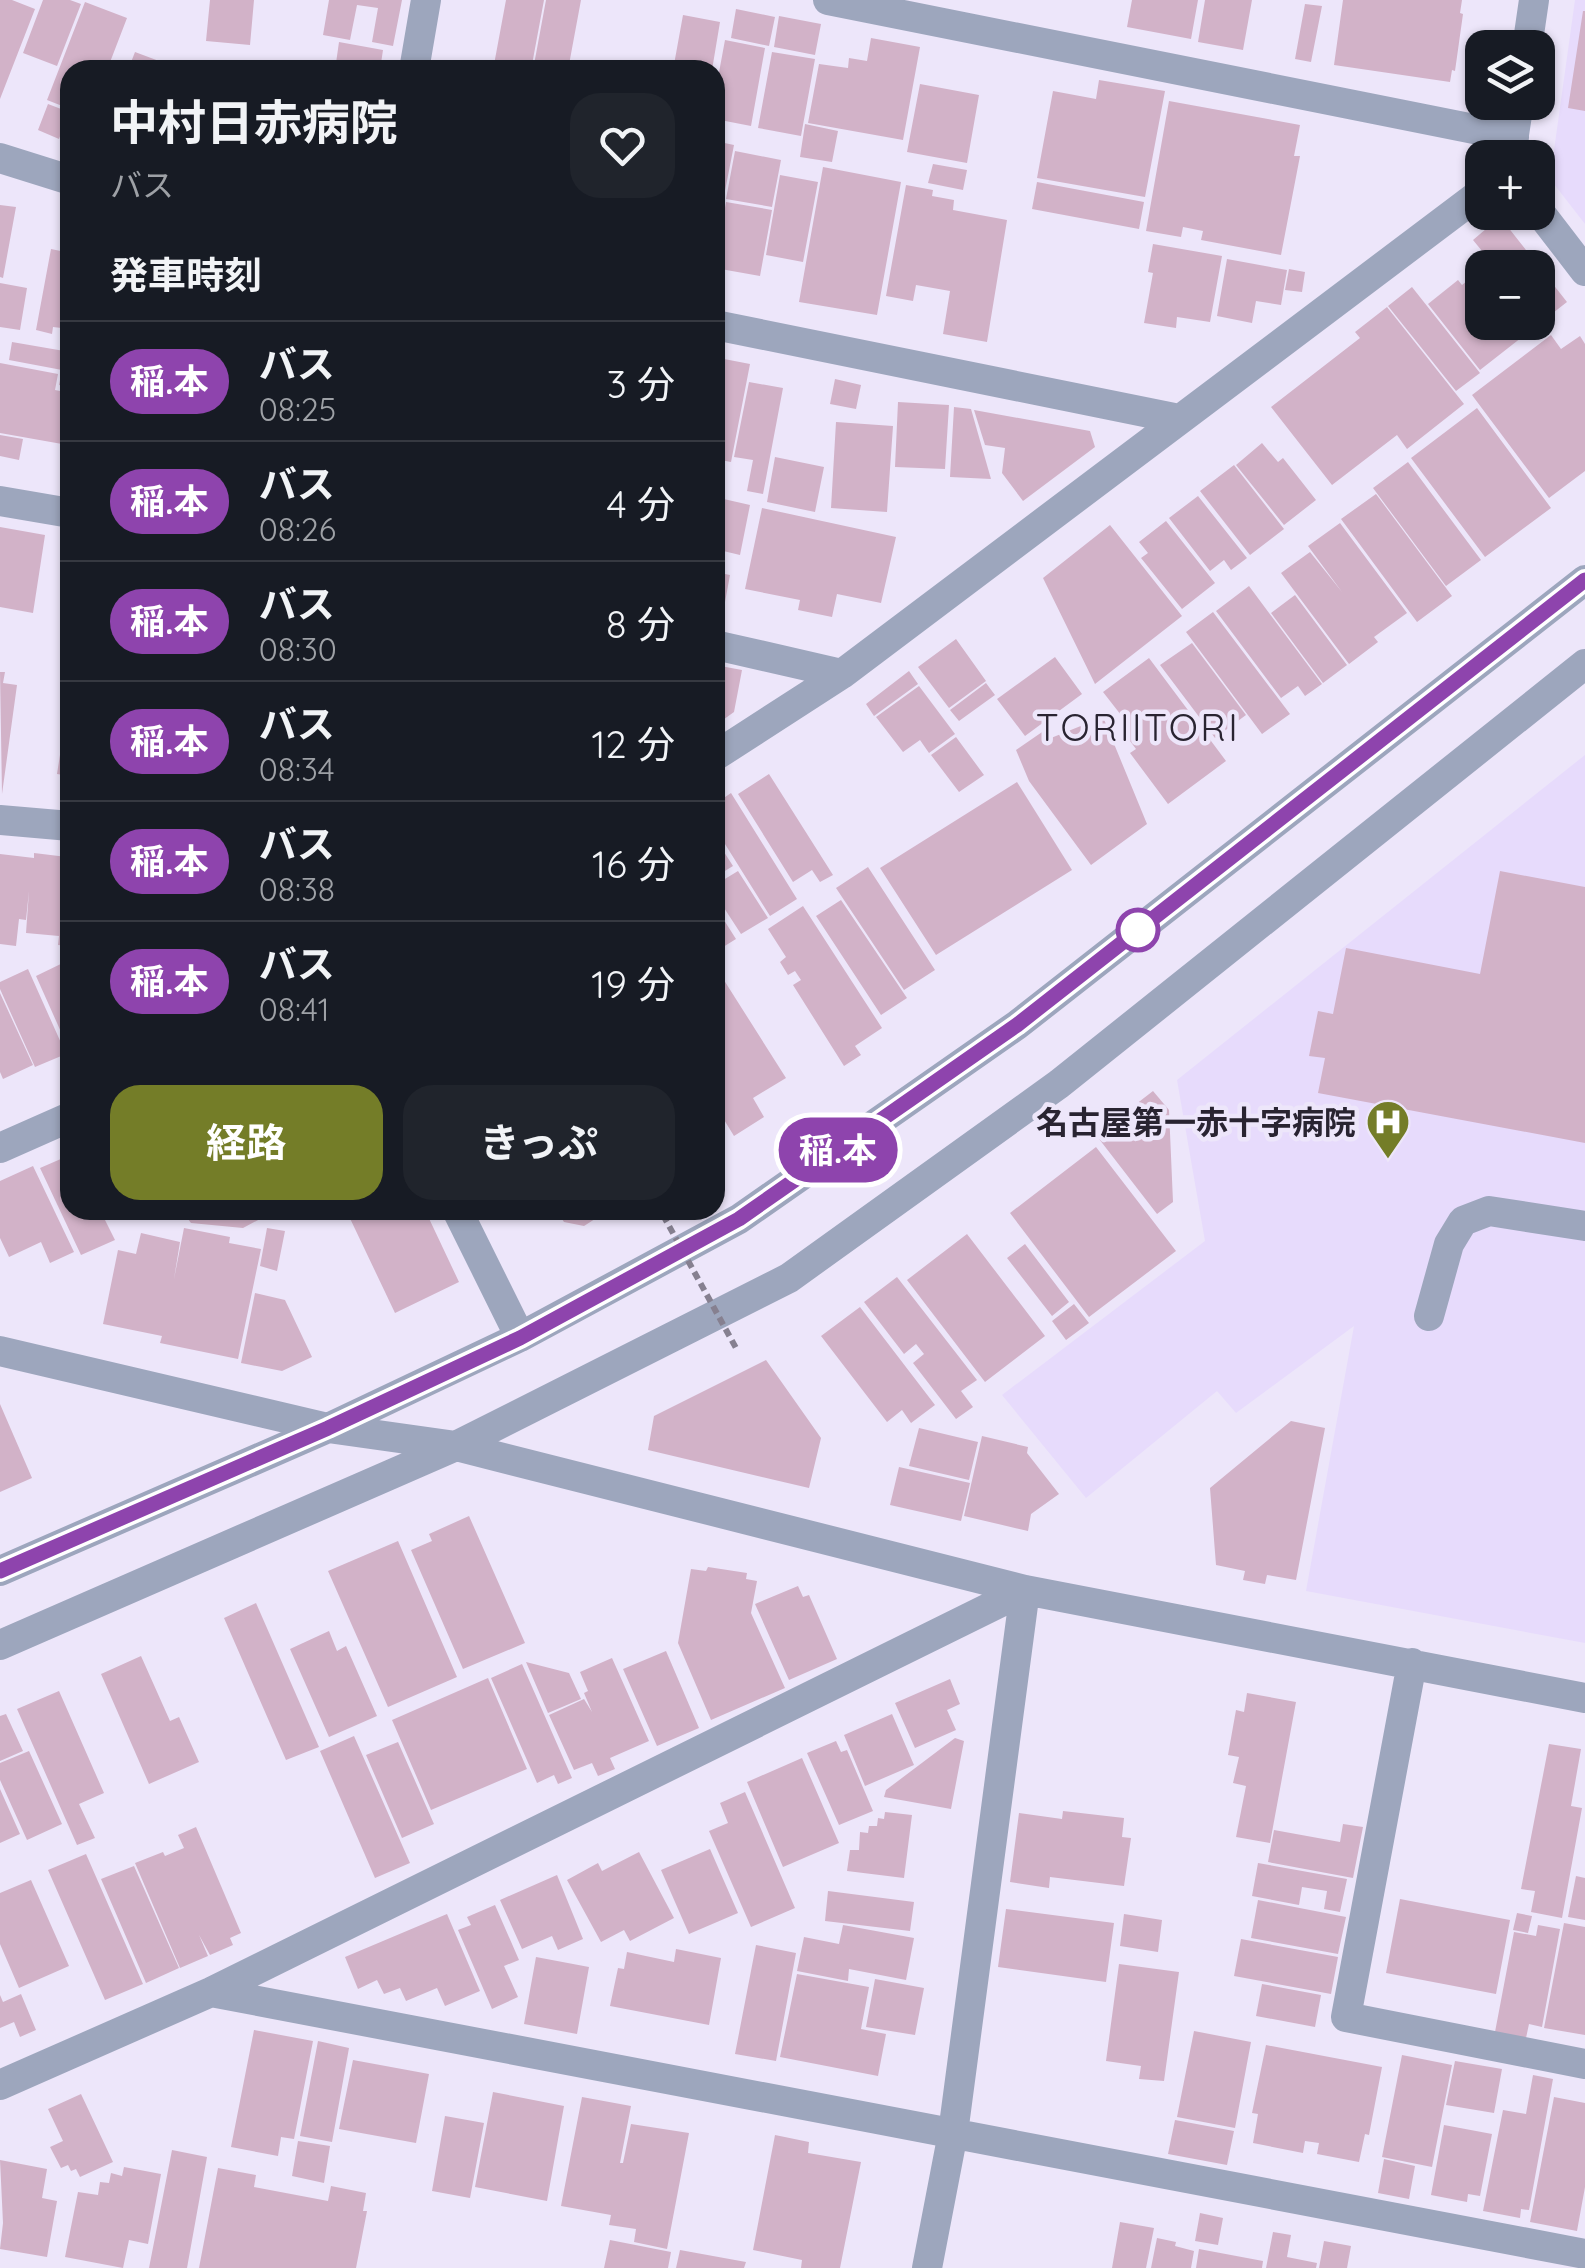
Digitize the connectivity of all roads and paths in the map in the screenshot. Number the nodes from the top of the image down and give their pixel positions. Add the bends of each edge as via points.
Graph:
1 (426, 0) edge
2 (828, 0) edge
3 (1534, 0) edge
4 (1530, 30) edge
5 (416, 60) edge
6 (1479, 140) edge
7 (0, 158) edge
8 (60, 177) edge
9 (1465, 205) edge
10 (1553, 230) edge
11 (1585, 272) edge
12 (725, 327) edge
13 (1179, 418) junction
14 (0, 501) edge
15 (60, 511) edge
16 (1585, 580) edge
17 (725, 647) edge
18 (1585, 664) edge
19 (842, 674) junction
20 (725, 750) edge
21 (0, 820) edge
22 (60, 825) edge
23 (60, 1121) edge
24 (0, 1148) edge
25 (461, 1220) edge
26 (667, 1220) edge
27 (1585, 1226) edge
28 (1428, 1316) dead end
29 (520, 1338) junction
30 (736, 1348) dead end
31 (0, 1350) edge
32 (328, 1428) junction
33 (456, 1446) junction
34 (0, 1571) edge
35 (1025, 1590) junction
36 (0, 1645) edge
37 (1412, 1663) junction
38 (1585, 1698) edge
39 (211, 1992) junction
40 (1585, 2064) edge
41 (0, 2085) edge
42 (954, 2133) junction
43 (1585, 2254) edge
44 (927, 2268) edge

1 - 5 street
2 - 6 street
3 - 4 street
7 - 8 street
9 - 13 street
10 - 11 street
12 - 13 street
13 - 19 street
14 - 15 street
16 - 29 street via 1017,1025 739,1219
17 - 19 street
18 - 33 street via 1059,1084 789,1278
19 - 20 street
21 - 22 street
23 - 24 street
25 - 29 street
26 - 30 path, bridge
27 - 28 street via 1489,1211 1463,1221 1449,1244
29 - 32 street
31 - 32 street
32 - 33 street
32 - 34 street
33 - 35 street
33 - 36 street
35 - 37 street
35 - 39 street
35 - 42 street
37 - 38 street
37 - 40 street via 1346,2017
39 - 41 street
39 - 42 street
42 - 43 street
42 - 44 street

